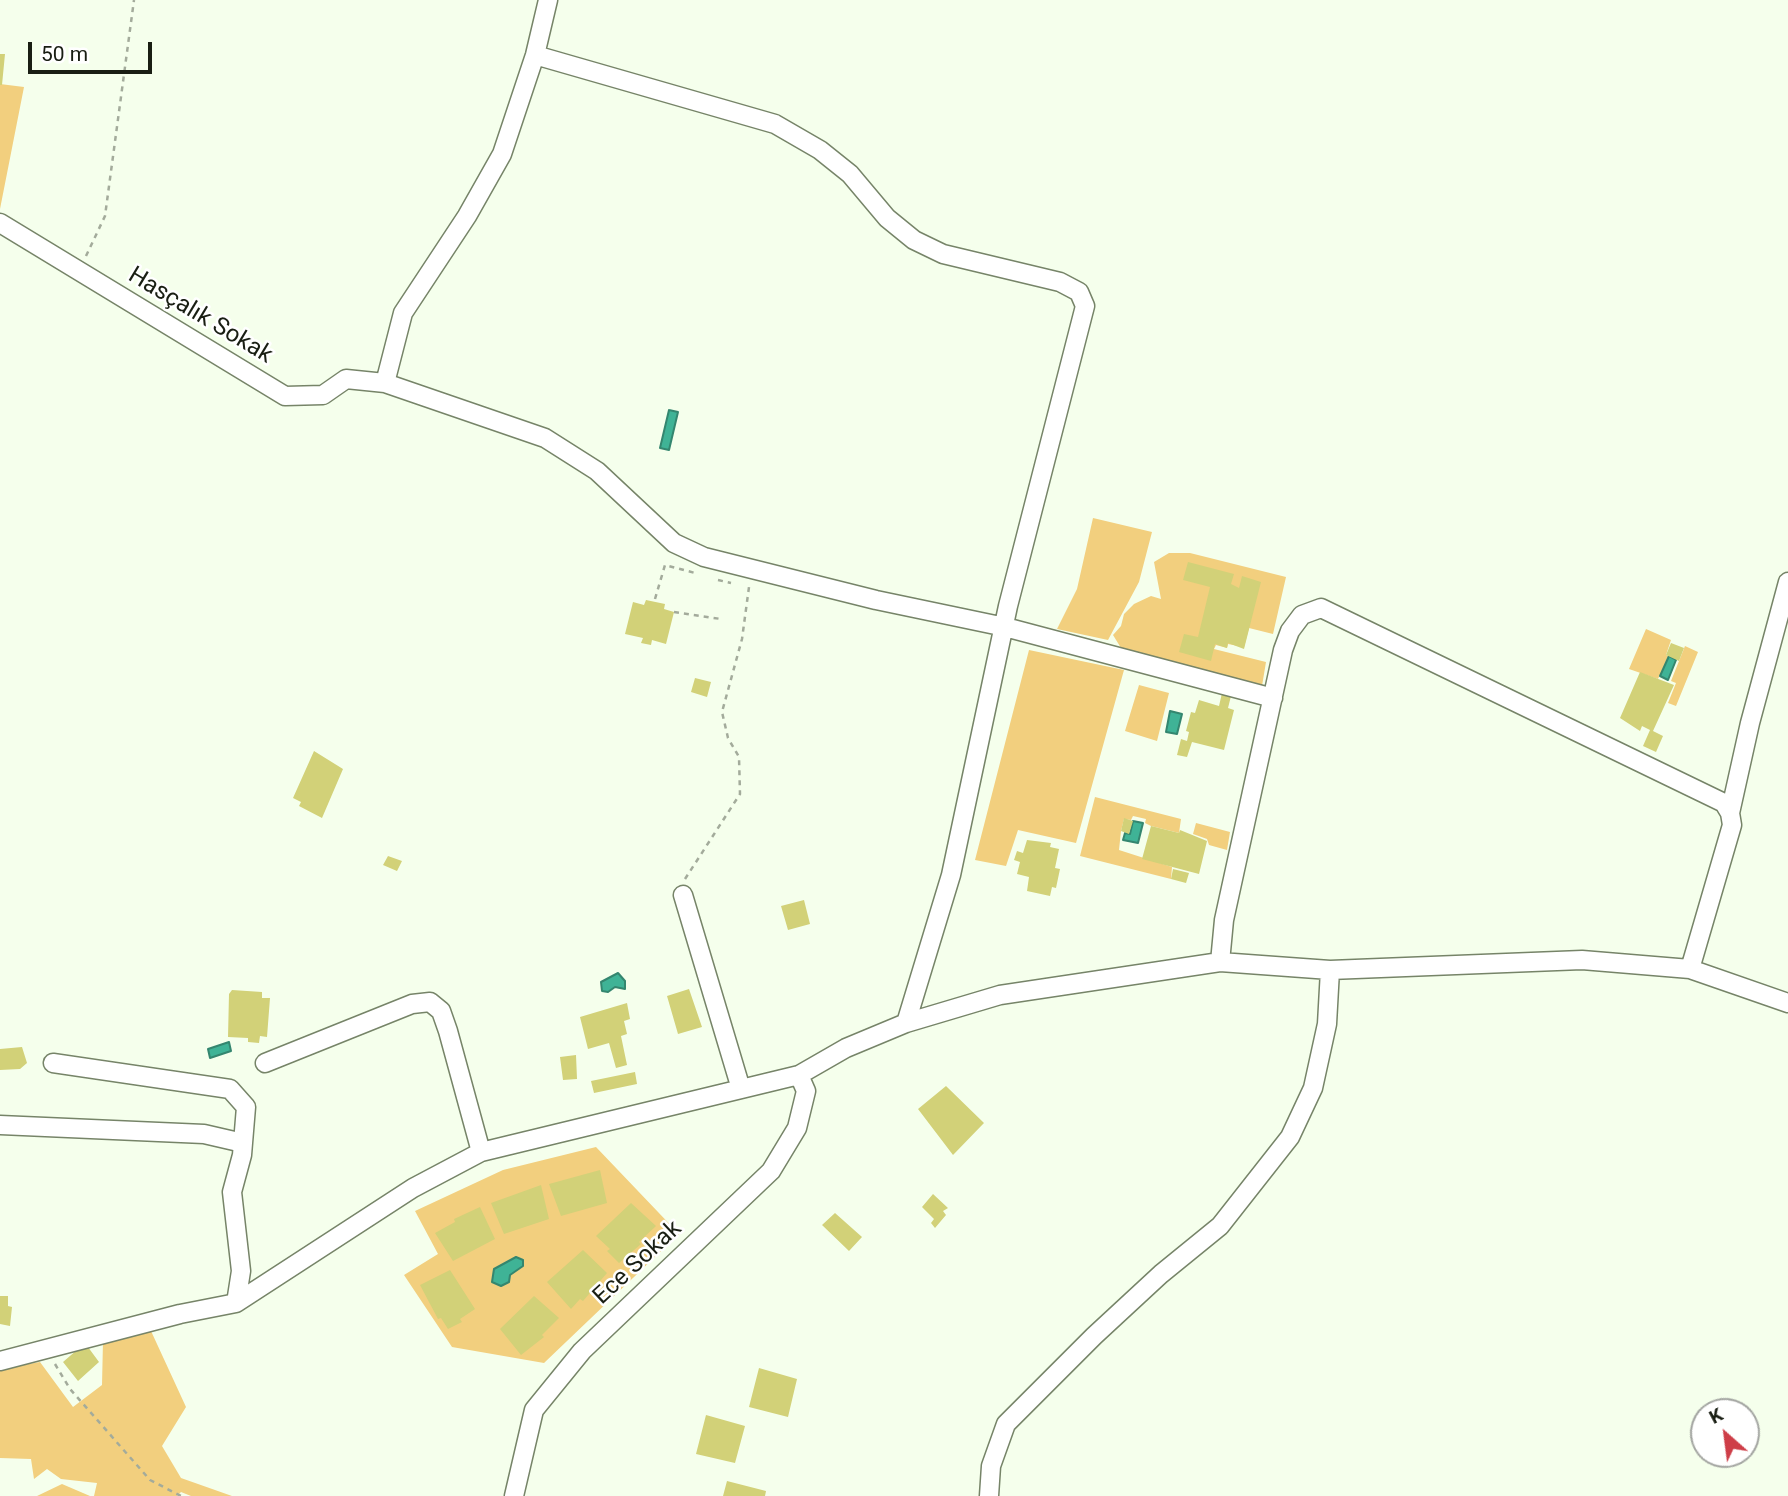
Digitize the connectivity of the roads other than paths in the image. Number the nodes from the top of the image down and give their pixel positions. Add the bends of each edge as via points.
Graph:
1 (548, 0) edge
2 (535, 55) junction
3 (0, 223) edge
4 (385, 383) junction
5 (1788, 582) edge
6 (1005, 627) junction
7 (1273, 698) junction
8 (1730, 813) junction
9 (683, 895) road end
10 (1220, 962) junction
11 (1690, 969) junction
12 (1330, 970) junction
13 (1788, 1003) edge
14 (906, 1023) junction
15 (53, 1063) dead end
16 (265, 1063) dead end
17 (799, 1075) junction
18 (741, 1089) junction
19 (0, 1125) edge
20 (243, 1143) junction
21 (481, 1152) junction
22 (236, 1303) junction
23 (0, 1362) edge
24 (514, 1496) edge
25 (989, 1496) edge

1 - 2 street
2 - 4 street via 502,155 403,313
2 - 6 street via 775,124 820,149 914,240 943,254 1060,282 1079,292 1085,306
3 - 4 street, Hasçalık Sokak via 285,396 323,395 345,379
4 - 6 street, Hasçalık Sokak via 545,438 597,471 674,543 736,576
5 - 8 street
6 - 7 street, Hasçalık Sokak
6 - 14 street via 951,875
7 - 8 street via 1290,631 1302,615 1321,608 1702,790 1724,803
7 - 10 street via 1224,920
8 - 11 street via 1732,825
9 - 18 street
10 - 12 street
10 - 14 street via 1000,995
11 - 12 street via 1581,960
11 - 13 street
12 - 25 street via 1327,1024 1313,1088 1290,1137 1220,1226 1161,1274 1006,1424 991,1466
14 - 17 street via 846,1048
15 - 20 street via 230,1089 246,1107
16 - 21 street via 412,1004 430,1002 441,1011 448,1031
17 - 18 street
17 - 24 street, Ece Sokak via 806,1091 797,1128 771,1171 582,1351 534,1410
18 - 21 street
19 - 20 street via 204,1133
20 - 22 street via 232,1192 241,1271
21 - 22 street via 414,1188
22 - 23 street

